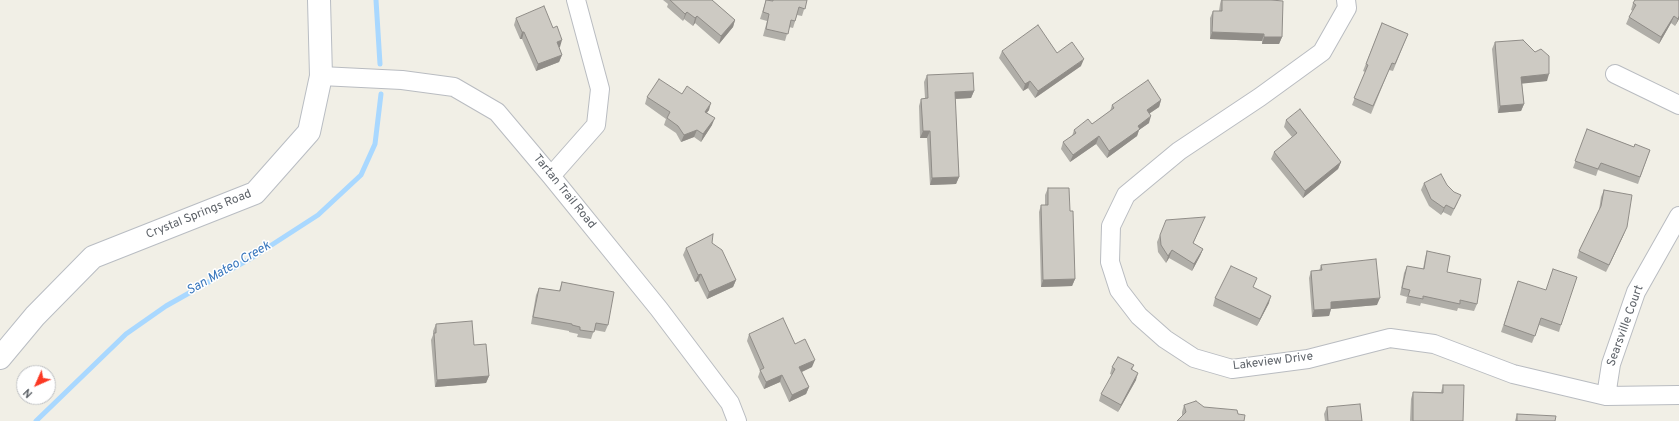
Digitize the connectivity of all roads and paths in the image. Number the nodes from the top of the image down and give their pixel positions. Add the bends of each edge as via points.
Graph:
1 (319, 0) edge
2 (576, 0) edge
3 (1346, 0) edge
4 (1615, 74) dead end
5 (321, 76) junction
6 (1679, 105) edge
7 (551, 176) junction
8 (1679, 216) edge
9 (0, 358) edge
10 (1679, 395) edge
11 (1606, 396) junction
12 (737, 421) edge

1 - 5 main road, Crystal Springs Road
2 - 7 street via 600,89 598,111 596,125
3 - 11 street, Lakeview Drive via 1347,8 1322,52 1179,151 1126,195 1111,226 1110,262 1118,290 1140,316 1165,339 1194,358 1232,369 1308,359 1390,338 1434,344 1513,374
4 - 6 street
5 - 7 street, Tartan Trail Road via 402,80 454,87 497,112
5 - 9 main road, Crystal Springs Road via 309,132 255,193 93,257 35,316
7 - 12 street, Tartan Trail Road via 664,315 730,403
8 - 11 street, Searsville Court via 1636,292 1611,364
10 - 11 street, Lakeview Drive

